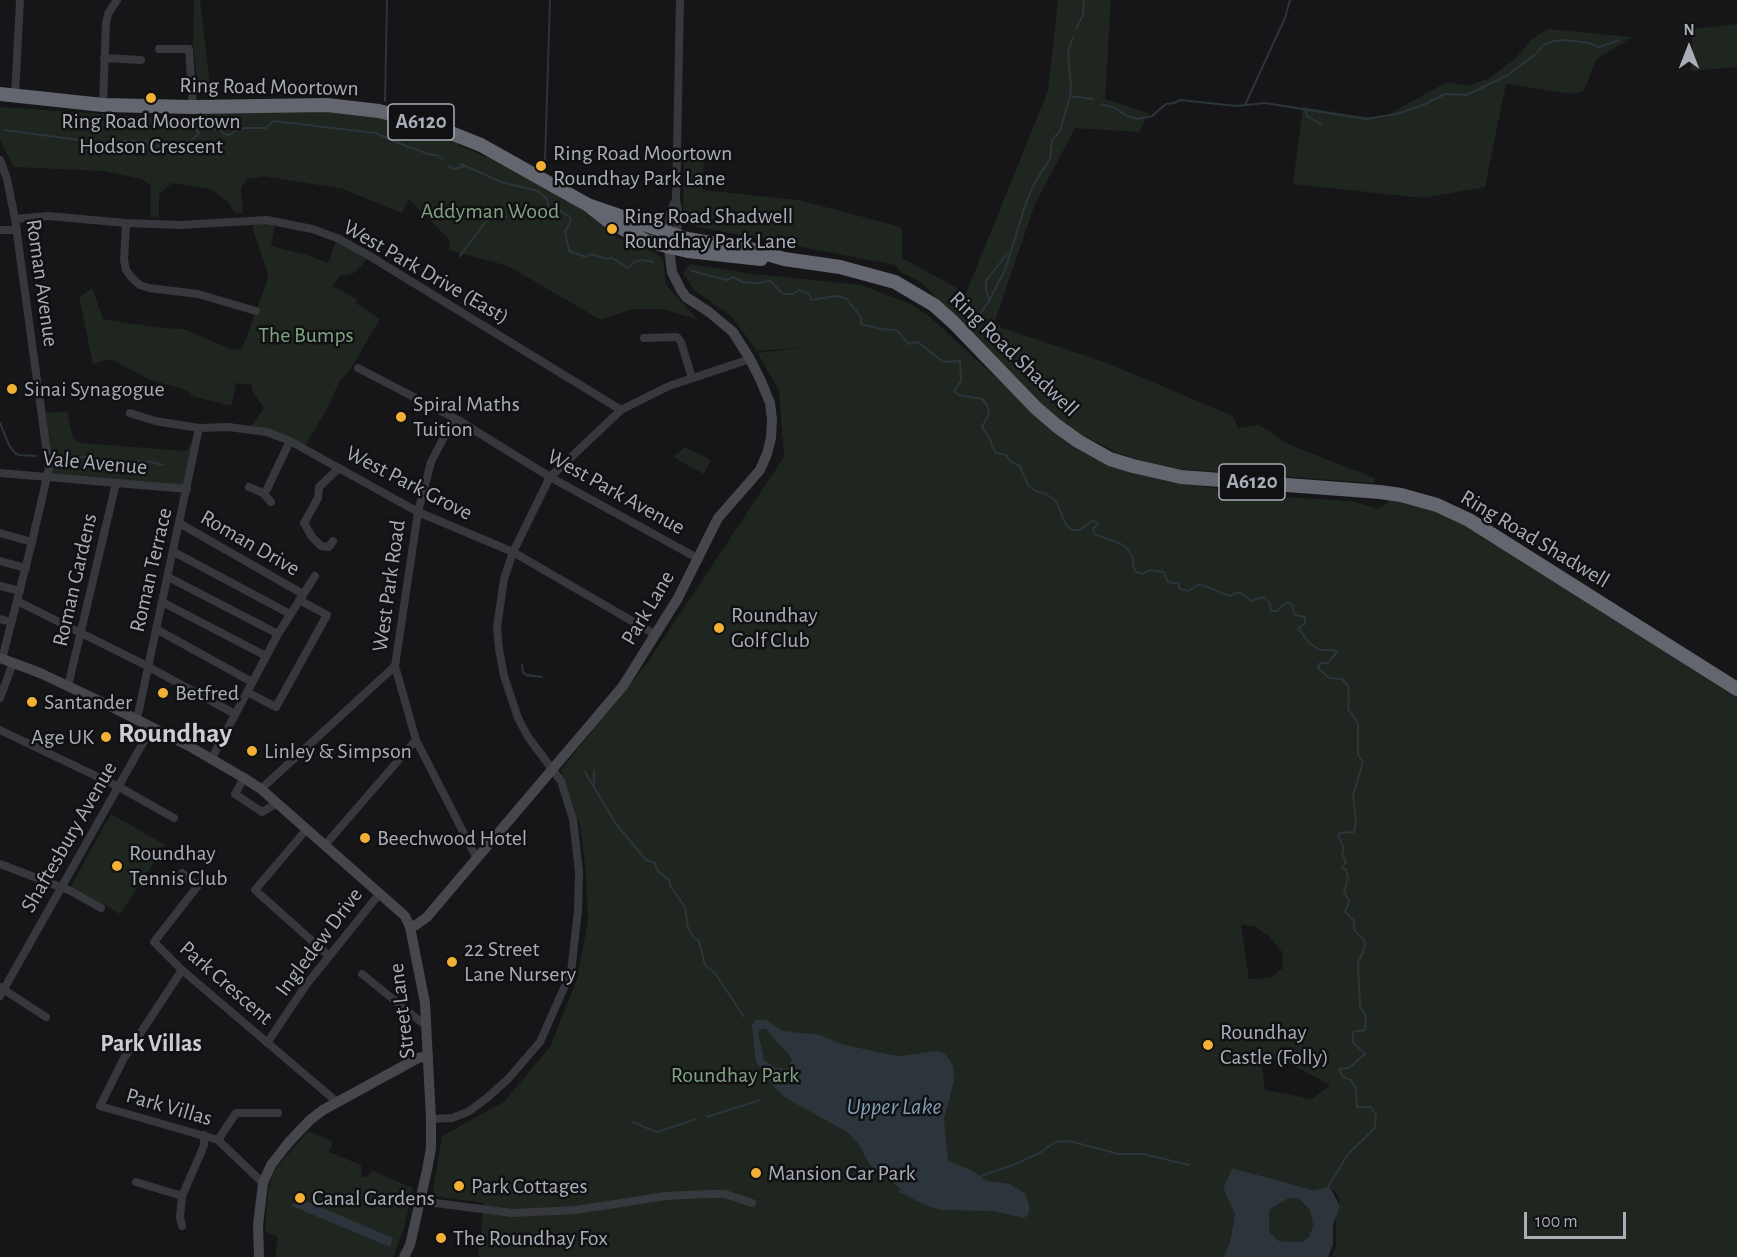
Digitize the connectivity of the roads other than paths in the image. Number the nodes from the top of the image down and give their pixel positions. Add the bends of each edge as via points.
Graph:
1 (20, 0) edge
2 (117, 0) edge
3 (680, 0) edge
4 (159, 49) dead end
5 (104, 58) junction
6 (141, 60) dead end
7 (0, 94) edge
8 (15, 96) junction
9 (103, 105) junction
10 (192, 107) junction
11 (0, 160) edge
12 (15, 219) junction
13 (126, 223) junction
14 (0, 230) edge
15 (17, 230) junction
16 (672, 241) junction
17 (256, 311) dead end
18 (644, 338) dead end
19 (750, 359) junction
20 (358, 368) dead end
21 (692, 378) junction
22 (621, 410) junction
23 (130, 413) dead end
24 (454, 418) junction
25 (199, 428) junction
26 (290, 441) junction
27 (339, 468) junction
28 (0, 472) edge
29 (48, 476) junction
30 (550, 477) junction
31 (116, 483) junction
32 (249, 487) dead end
33 (187, 489) junction
34 (263, 493) junction
35 (271, 502) dead end
36 (418, 512) junction
37 (179, 523) junction
38 (0, 533) edge
39 (333, 541) dead end
40 (32, 542) junction
41 (174, 552) junction
42 (513, 552) junction
43 (699, 559) junction
44 (0, 561) edge
45 (26, 568) junction
46 (315, 576) dead end
47 (168, 577) junction
48 (0, 586) edge
49 (20, 591) junction
50 (301, 597) junction
51 (17, 601) junction
52 (162, 602) junction
53 (290, 614) junction
54 (0, 619) edge
55 (11, 622) junction
56 (156, 629) junction
57 (81, 632) junction
58 (278, 634) junction
59 (656, 635) junction
60 (266, 656) junction
61 (1, 658) edge
62 (13, 663) junction
63 (147, 666) junction
64 (395, 666) junction
65 (252, 682) junction
66 (69, 686) junction
67 (1737, 689) edge
68 (247, 692) junction
69 (0, 698) edge
70 (235, 714) junction
71 (137, 719) junction
72 (152, 727) junction
73 (0, 730) edge
74 (416, 740) junction
75 (212, 758) junction
76 (553, 769) junction
77 (244, 777) junction
78 (119, 787) junction
79 (261, 789) junction
80 (277, 803) junction
81 (174, 818) dead end
82 (306, 830) junction
83 (325, 845) junction
84 (476, 857) junction
85 (0, 864) edge
86 (182, 873) dead end
87 (203, 879) dead end
88 (198, 886) junction
89 (62, 887) junction
90 (380, 893) junction
91 (101, 908) dead end
92 (410, 927) junction
93 (329, 956) junction
94 (182, 970) junction
95 (362, 974) dead end
96 (1, 990) edge
97 (46, 1017) dead end
98 (426, 1026) junction
99 (267, 1043) junction
100 (428, 1056) junction
101 (337, 1102) junction
102 (278, 1113) dead end
103 (431, 1119) junction
104 (204, 1135) junction
105 (218, 1140) junction
106 (136, 1182) dead end
107 (263, 1183) junction
108 (182, 1196) junction
109 (420, 1201) junction
110 (752, 1203) dead end
111 (182, 1226) dead end
112 (259, 1257) edge
113 (404, 1257) edge

1 - 8 street
2 - 5 street via 108,14
3 - 16 street via 678,210
4 - 10 street via 189,49
5 - 6 street
5 - 9 street
7 - 8 highway, Ring Road Moortown / A6120
8 - 9 highway, Ring Road Moortown / A6120
9 - 10 highway, Ring Road Moortown / A6120
10 - 16 highway, Ring Road Moortown / A6120 via 327,105 406,117 481,145 588,205
11 - 12 street, Roman Avenue
12 - 13 street, West Park Drive (East) via 48,216
12 - 15 street, Roman Avenue
13 - 17 street via 126,270 140,285 198,294
13 - 22 street, West Park Drive (East) via 181,225 267,220 337,238
14 - 15 street
15 - 29 street, Roman Avenue
16 - 19 street, Park Lane via 672,272 686,297 733,332
16 - 67 highway, Ring Road Shadwell / A6120 via 753,259 784,259 861,271 916,293 953,322 1057,426 1110,459 1181,477 1380,492 1437,505 1468,520
18 - 21 street via 677,337
19 - 21 street
19 - 43 street, Park Lane via 770,403 771,438 760,470 718,518
20 - 24 street, West Park Avenue
21 - 22 street
22 - 30 street
23 - 25 street, West Park Grove
24 - 30 street, West Park Avenue
24 - 36 street, West Park Road via 431,462
25 - 26 street, West Park Grove via 249,429
25 - 33 street, Roman Terrace
26 - 27 street, West Park Grove
26 - 34 street
27 - 36 street, West Park Grove
27 - 39 street via 319,487 318,498 304,523 312,537 328,551
28 - 29 street, Vale Avenue
29 - 31 street, Vale Avenue
29 - 40 street, Roman Avenue
30 - 42 street
30 - 43 street, West Park Avenue
31 - 33 street, Vale Avenue
31 - 57 street, Roman Gardens
32 - 34 street
33 - 37 street, Roman Terrace
34 - 35 street
36 - 42 street, West Park Grove
36 - 64 street, West Park Road
37 - 41 street, Roman Terrace
37 - 50 street, Roman Drive
38 - 40 street
40 - 45 street, Roman Avenue
41 - 47 street, Roman Terrace
41 - 53 street
42 - 59 street, West Park Grove
42 - 76 street via 504,579 497,627 499,649 518,718
43 - 59 street, Park Lane
44 - 45 street
45 - 49 street, Roman Avenue
46 - 50 street
47 - 52 street, Roman Terrace
47 - 58 street
48 - 49 street
49 - 51 street, Roman Avenue
50 - 53 street
50 - 68 street, Roman Drive via 327,615 276,707
51 - 55 street, Roman Avenue
51 - 57 street
52 - 56 street, Roman Terrace
52 - 60 street
53 - 58 street
54 - 55 street
55 - 61 street, Roman Avenue
56 - 63 street, Roman Terrace
56 - 65 street
57 - 63 street
57 - 66 street, Roman Gardens
58 - 60 street
59 - 76 street, Park Lane via 622,686
60 - 65 street
61 - 62 street, Street Lane
62 - 66 street, Street Lane
62 - 69 street
63 - 70 street
63 - 71 street, Roman Terrace
64 - 74 street, West Park Road
64 - 79 street
65 - 68 street
66 - 71 street, Street Lane
68 - 70 street
70 - 75 street
71 - 72 street, Street Lane
72 - 75 street, Street Lane
72 - 78 street, Shaftesbury Avenue
73 - 78 street
74 - 83 street
74 - 84 street, West Park Road
75 - 77 street, Street Lane
76 - 84 street, Park Lane
76 - 103 street via 573,819 579,872 571,972 540,1042 508,1079 468,1112
77 - 79 street, Street Lane
77 - 80 street via 235,794 262,812
78 - 81 street
78 - 89 street, Shaftesbury Avenue
79 - 80 street, Street Lane
80 - 82 street, Street Lane
82 - 83 street, Street Lane
82 - 93 street via 255,890
83 - 90 street, Street Lane
84 - 92 street, Park Lane via 427,917
85 - 89 street
86 - 88 street
87 - 88 street, Park Crescent
88 - 94 street, Park Crescent via 154,942
89 - 91 street
89 - 96 street, Shaftesbury Avenue
90 - 92 street, Street Lane via 405,916
90 - 93 street, Ingledew Drive
92 - 98 street, Street Lane
93 - 99 street, Ingledew Drive
94 - 99 street, Park Crescent
94 - 104 street, Park Villas via 124,1058 100,1106
95 - 98 street
96 - 97 street
98 - 100 street, Street Lane
99 - 101 street, Park Crescent
100 - 101 street
100 - 103 street, Street Lane
101 - 107 street via 310,1120 289,1142
102 - 105 street via 236,1113
103 - 109 street, Street Lane via 431,1148
104 - 105 street, Park Villas
104 - 108 street via 204,1144
105 - 107 street, Park Villas
106 - 108 street
107 - 112 street
108 - 111 street
109 - 110 street via 512,1213 576,1210 707,1194 735,1196
109 - 113 street, Street Lane

